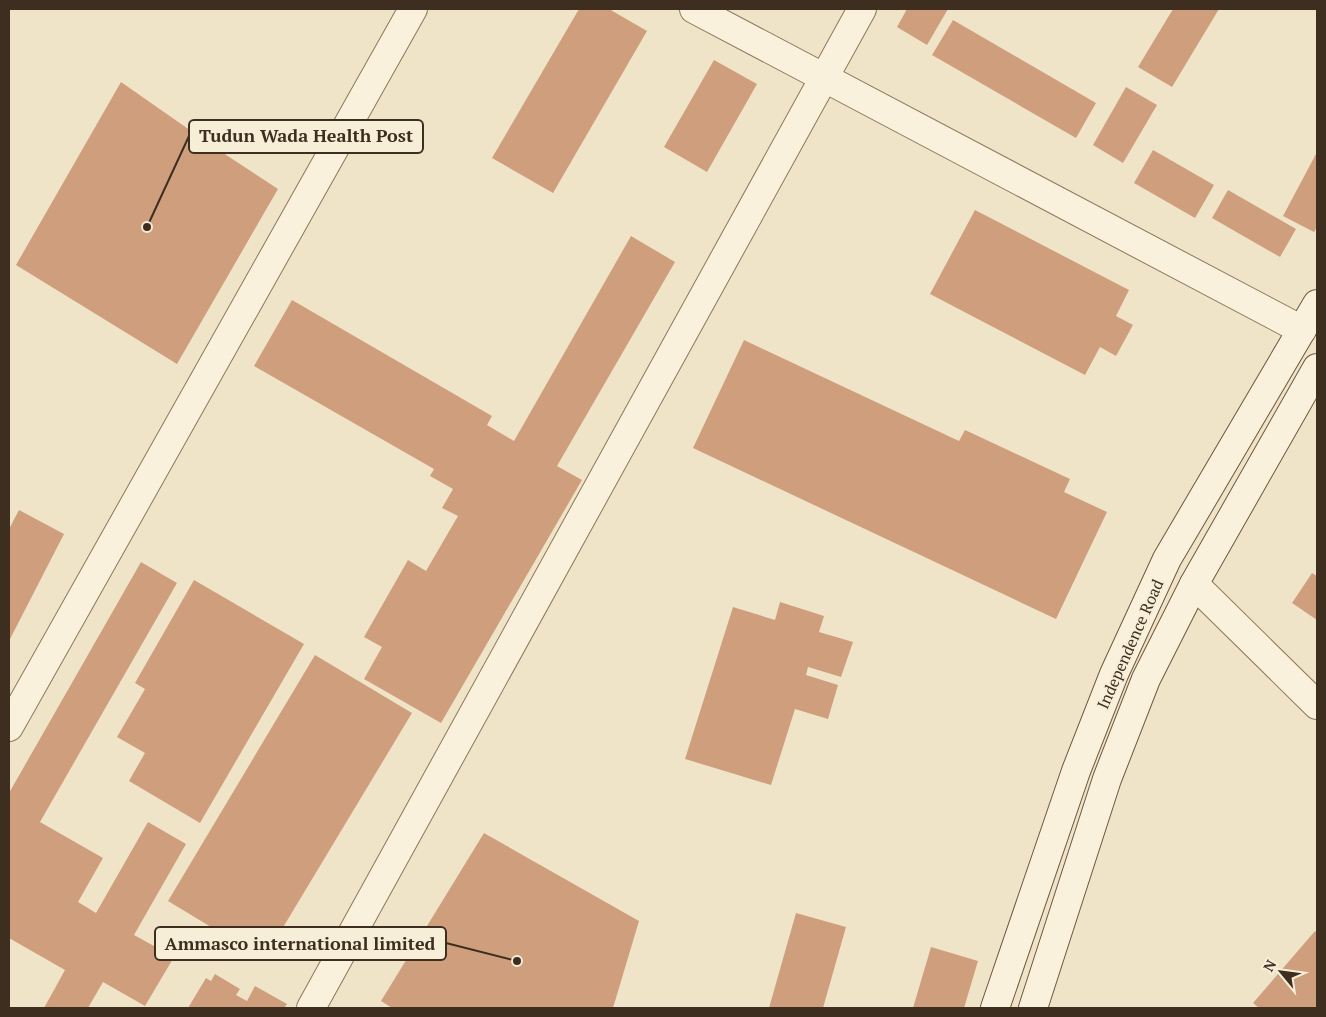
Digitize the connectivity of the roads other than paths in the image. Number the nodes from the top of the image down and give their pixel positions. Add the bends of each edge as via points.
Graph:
1 (414, 9) edge
2 (694, 9) edge
3 (862, 9) edge
4 (826, 77) junction
5 (1317, 304) edge
6 (1302, 330) junction
7 (1317, 368) edge
8 (1194, 584) junction
9 (1317, 705) edge
10 (9, 726) edge
11 (312, 1008) edge
12 (995, 1008) edge
13 (1033, 1008) edge

1 - 10 street
2 - 4 street
3 - 4 street
4 - 6 street
4 - 11 street
5 - 6 street, Independence Road
6 - 12 street, Independence Road via 1167,559 1114,674 1076,771
7 - 8 street, Independence Road
8 - 9 street
8 - 13 street, Independence Road via 1146,679 1106,778

